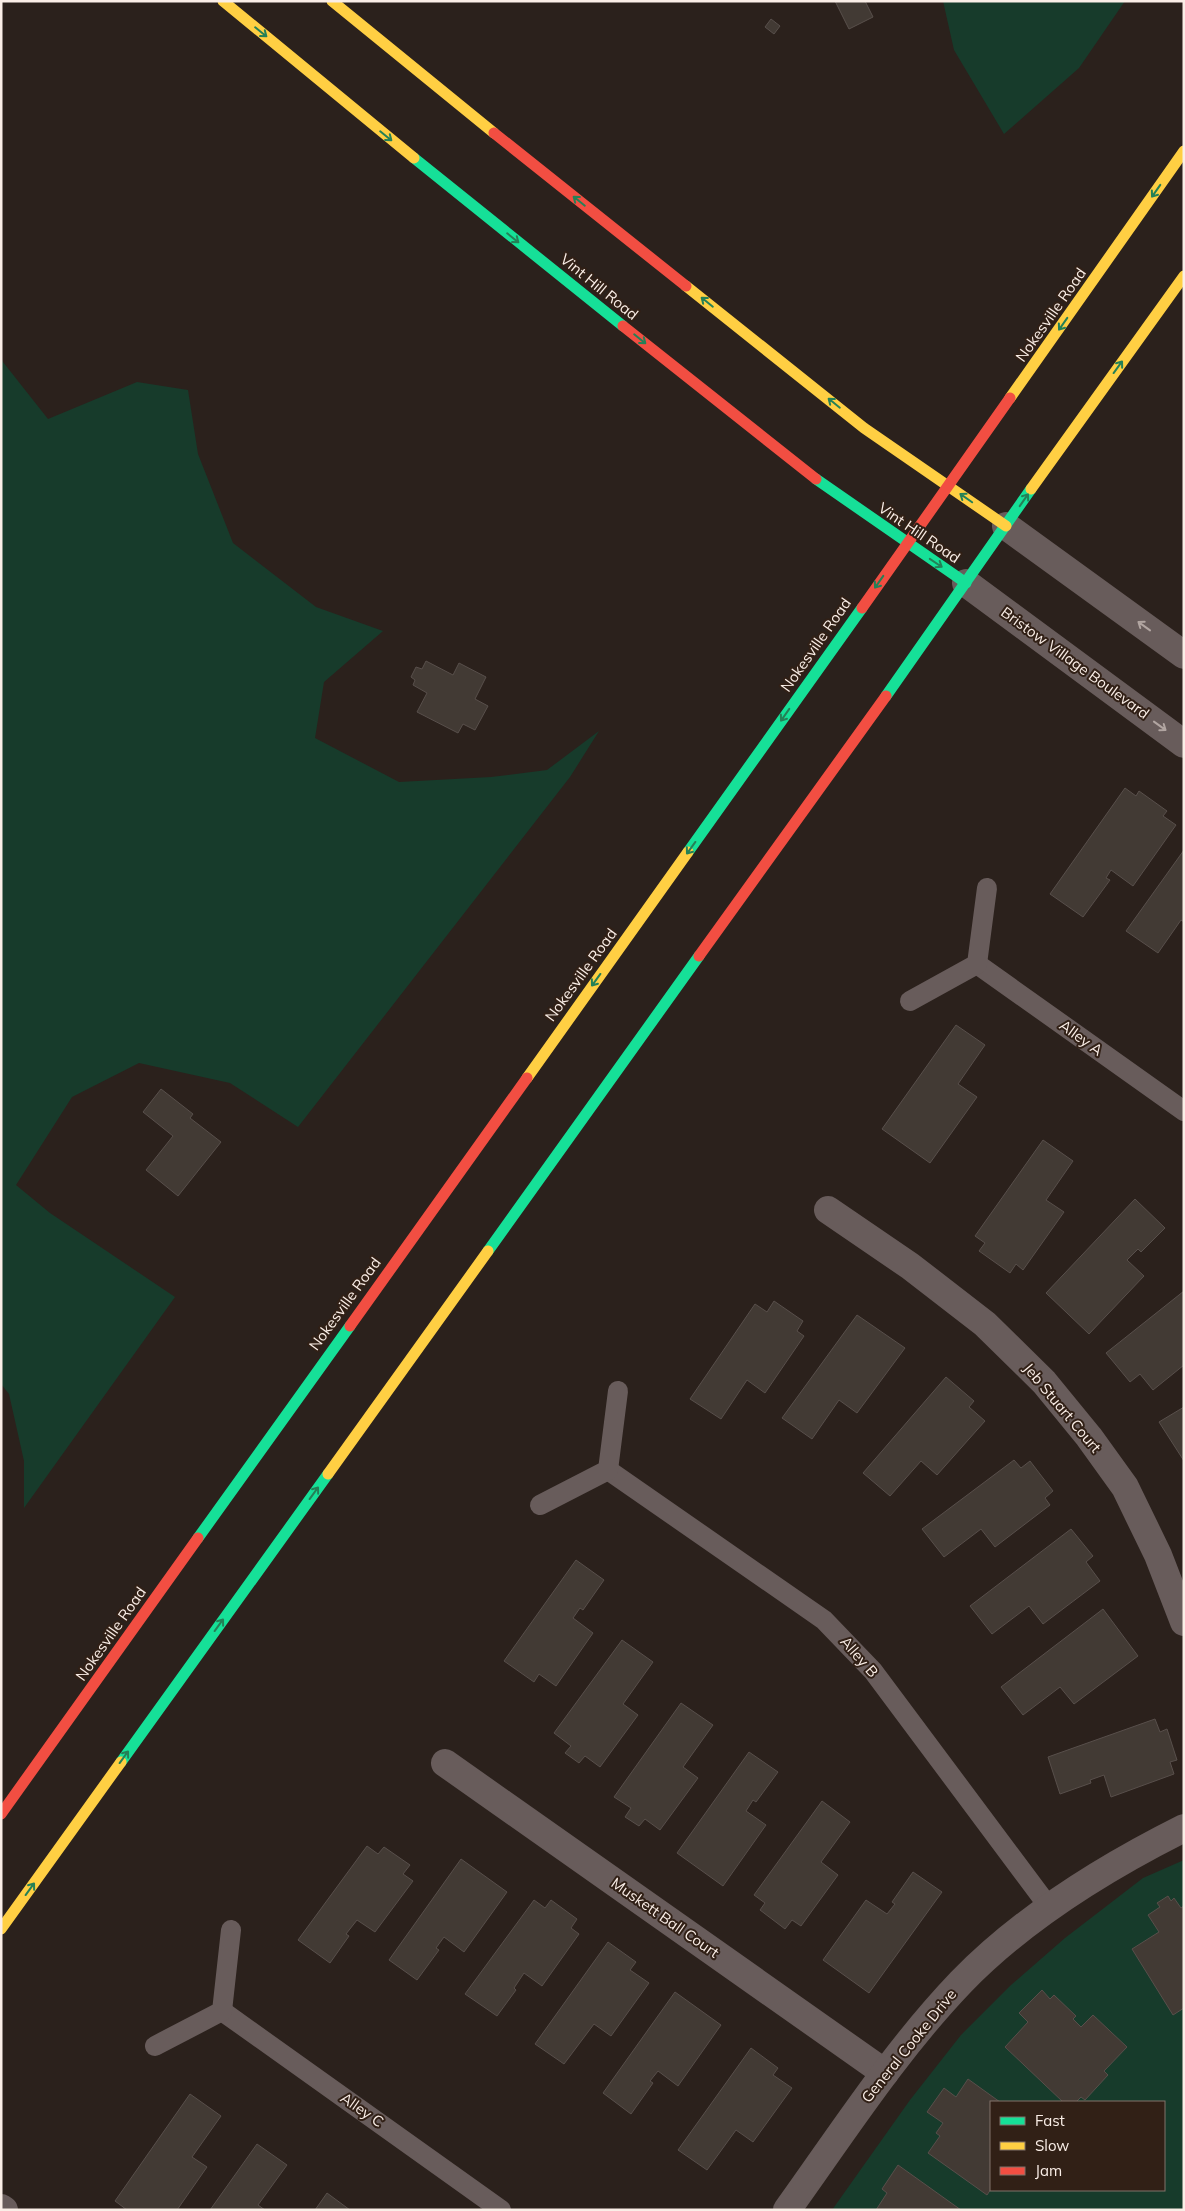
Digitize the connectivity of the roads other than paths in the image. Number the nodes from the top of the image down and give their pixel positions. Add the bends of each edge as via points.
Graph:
1 (223, 1) edge
2 (332, 1) edge
3 (1184, 151) edge
4 (1184, 276) edge
5 (948, 485) junction
6 (1006, 526) junction
7 (906, 542) junction
8 (966, 583) junction
9 (1184, 655) edge
10 (1184, 744) edge
11 (987, 888) dead end
12 (978, 964) junction
13 (910, 1001) dead end
14 (1184, 1111) edge
15 (828, 1210) dead end
16 (618, 1391) dead end
17 (608, 1470) junction
18 (540, 1504) dead end
19 (1184, 1622) edge
20 (445, 1763) dead end
21 (1, 1814) edge
22 (1184, 1828) edge
23 (1050, 1907) junction
24 (1, 1929) edge
25 (231, 1930) dead end
26 (222, 2011) junction
27 (155, 2046) dead end
28 (884, 2073) junction
29 (501, 2210) edge
30 (787, 2210) edge

1 -> 7 main road, Vint Hill Road via 442,182 810,475
5 -> 2 main road via 864,428
3 -> 5 main road, Nokesville Road
6 -> 4 main road
6 -> 5 main road
5 - 7 main road, Nokesville Road
6 - 8 main road
9 -> 6 street
7 -> 8 main road, Vint Hill Road
7 -> 21 main road, Nokesville Road
8 -> 10 street, Bristow Village Boulevard
24 -> 8 main road
11 - 12 lane
12 - 13 lane
12 - 14 lane, Alley A
15 - 19 street, Jeb Stuart Court via 910,1266 985,1324 1044,1382 1125,1487 1158,1555
16 - 17 lane
17 - 18 lane
17 - 23 lane, Alley B via 799,1601 836,1631 873,1671
20 - 28 street, Muskett Ball Court
22 - 23 street, General Cooke Drive
23 - 28 street, General Cooke Drive via 962,1981
25 - 26 lane
26 - 27 lane
26 - 29 lane, Alley C
28 - 30 street, General Cooke Drive

